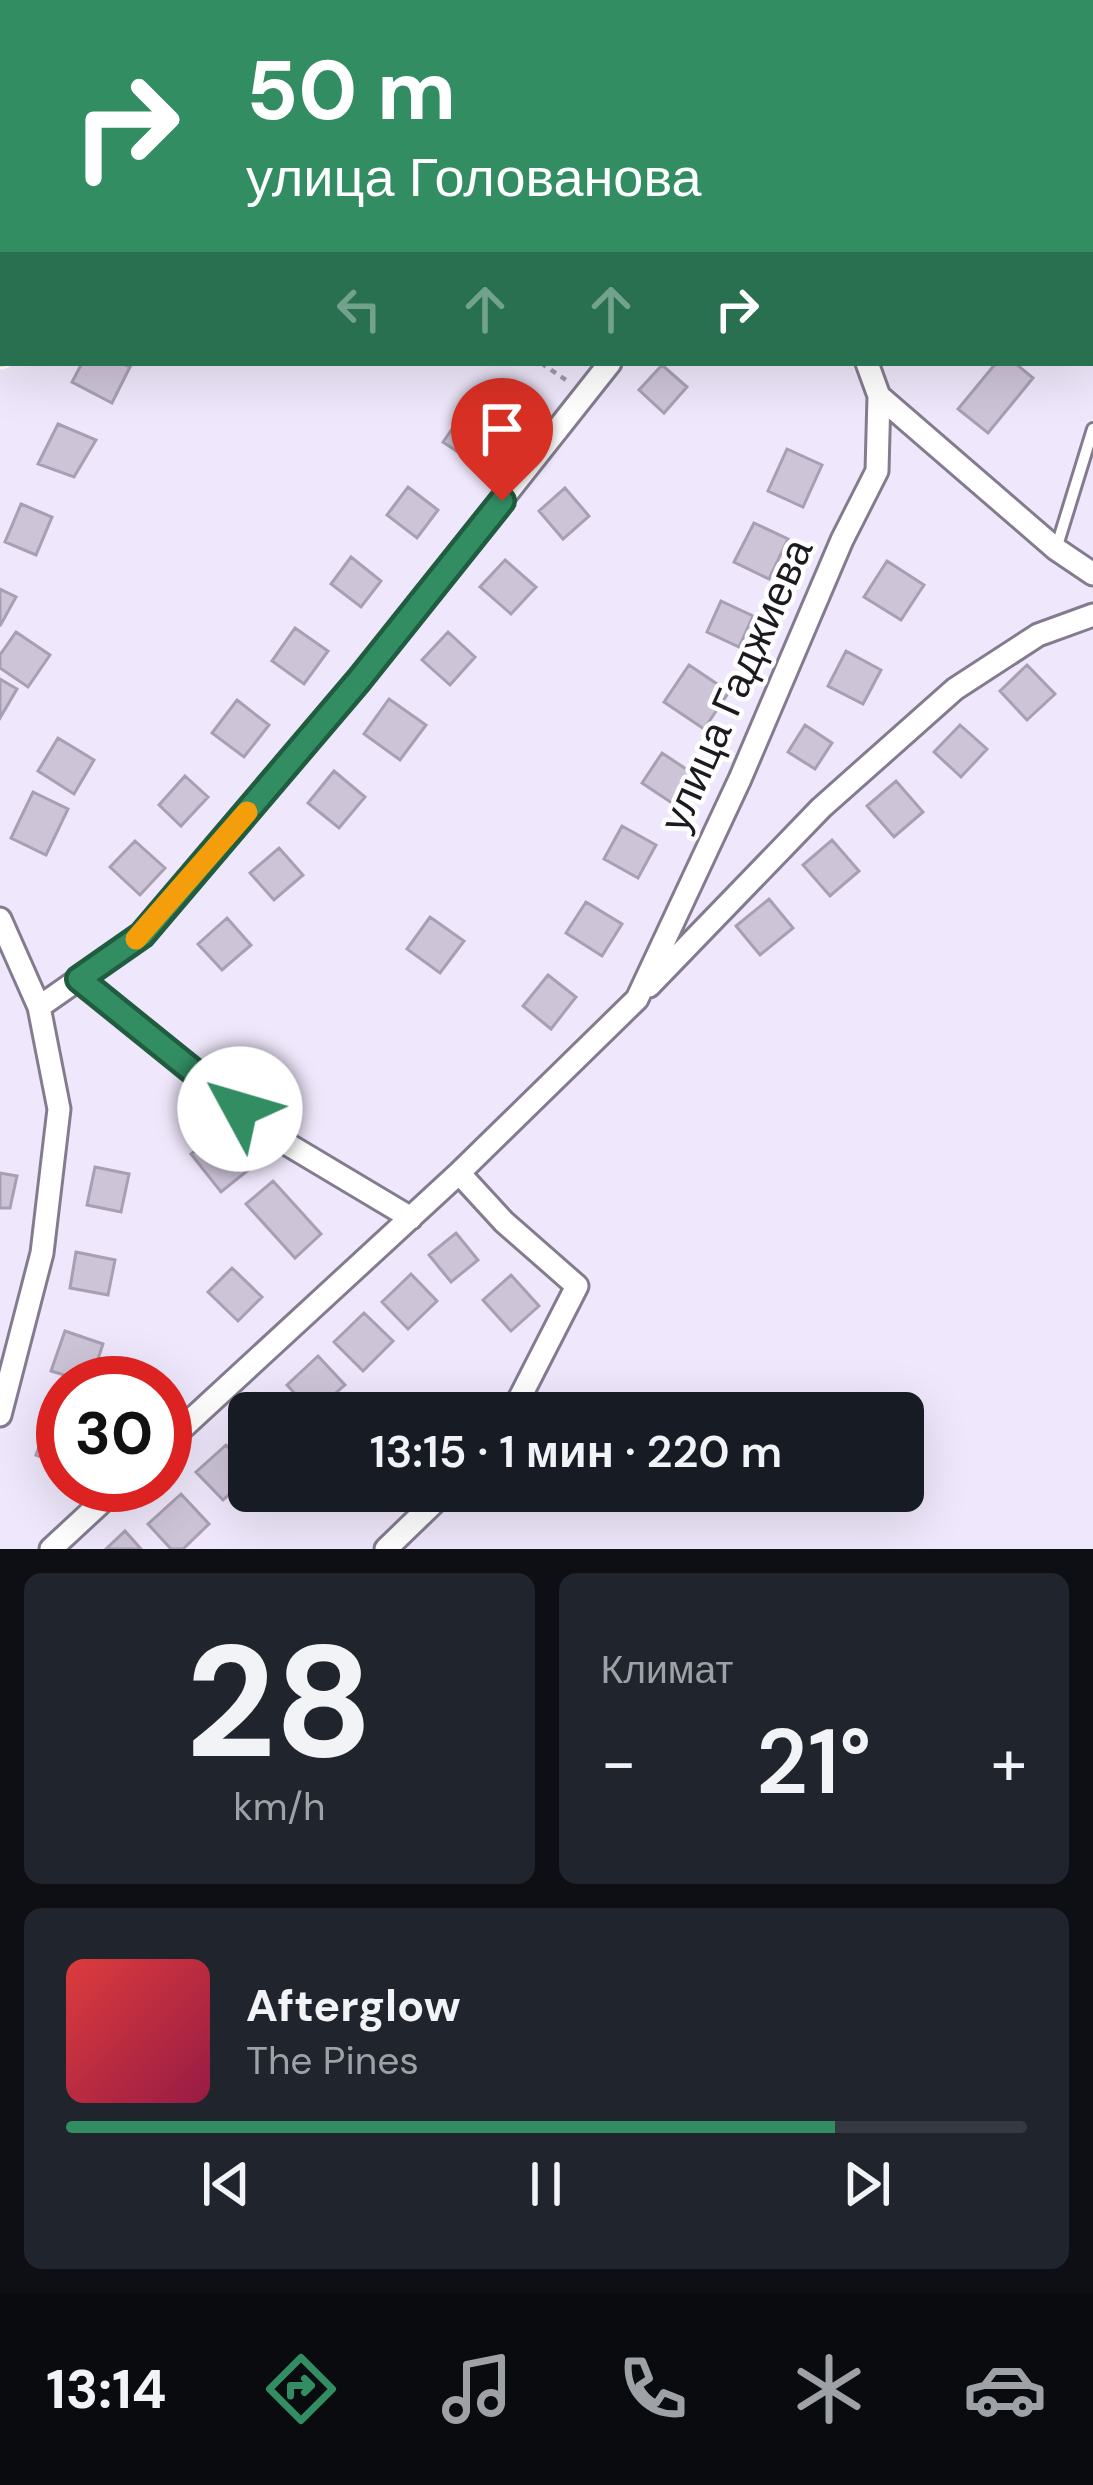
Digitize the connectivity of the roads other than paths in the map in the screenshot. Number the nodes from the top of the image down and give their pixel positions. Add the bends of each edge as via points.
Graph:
1 (608, 366) edge
2 (868, 366) edge
3 (879, 396) junction
4 (1093, 429) edge
5 (1056, 549) junction
6 (1093, 574) edge
7 (1093, 615) edge
8 (0, 920) edge
9 (79, 979) junction
10 (637, 999) junction
11 (39, 1007) junction
12 (460, 1173) junction
13 (411, 1218) junction
14 (523, 1392) edge
15 (0, 1414) edge
16 (192, 1419) edge
17 (91, 1512) edge
18 (424, 1512) edge
19 (51, 1549) edge
20 (386, 1549) edge

1 - 9 street via 359,680 142,935
2 - 3 street
3 - 5 street
3 - 10 street, улица Гаджиева via 877,471
4 - 5 lane
5 - 6 street
7 - 10 street, улица Гаджиева via 1037,635 956,689 821,808
8 - 11 street
9 - 11 street
9 - 13 street via 272,1135
10 - 12 street, улица Гаджиева
11 - 15 street via 59,1109 42,1253
12 - 13 street, улица Гаджиева
12 - 14 street via 577,1286
13 - 16 street, улица Гаджиева
17 - 19 street
18 - 20 street

